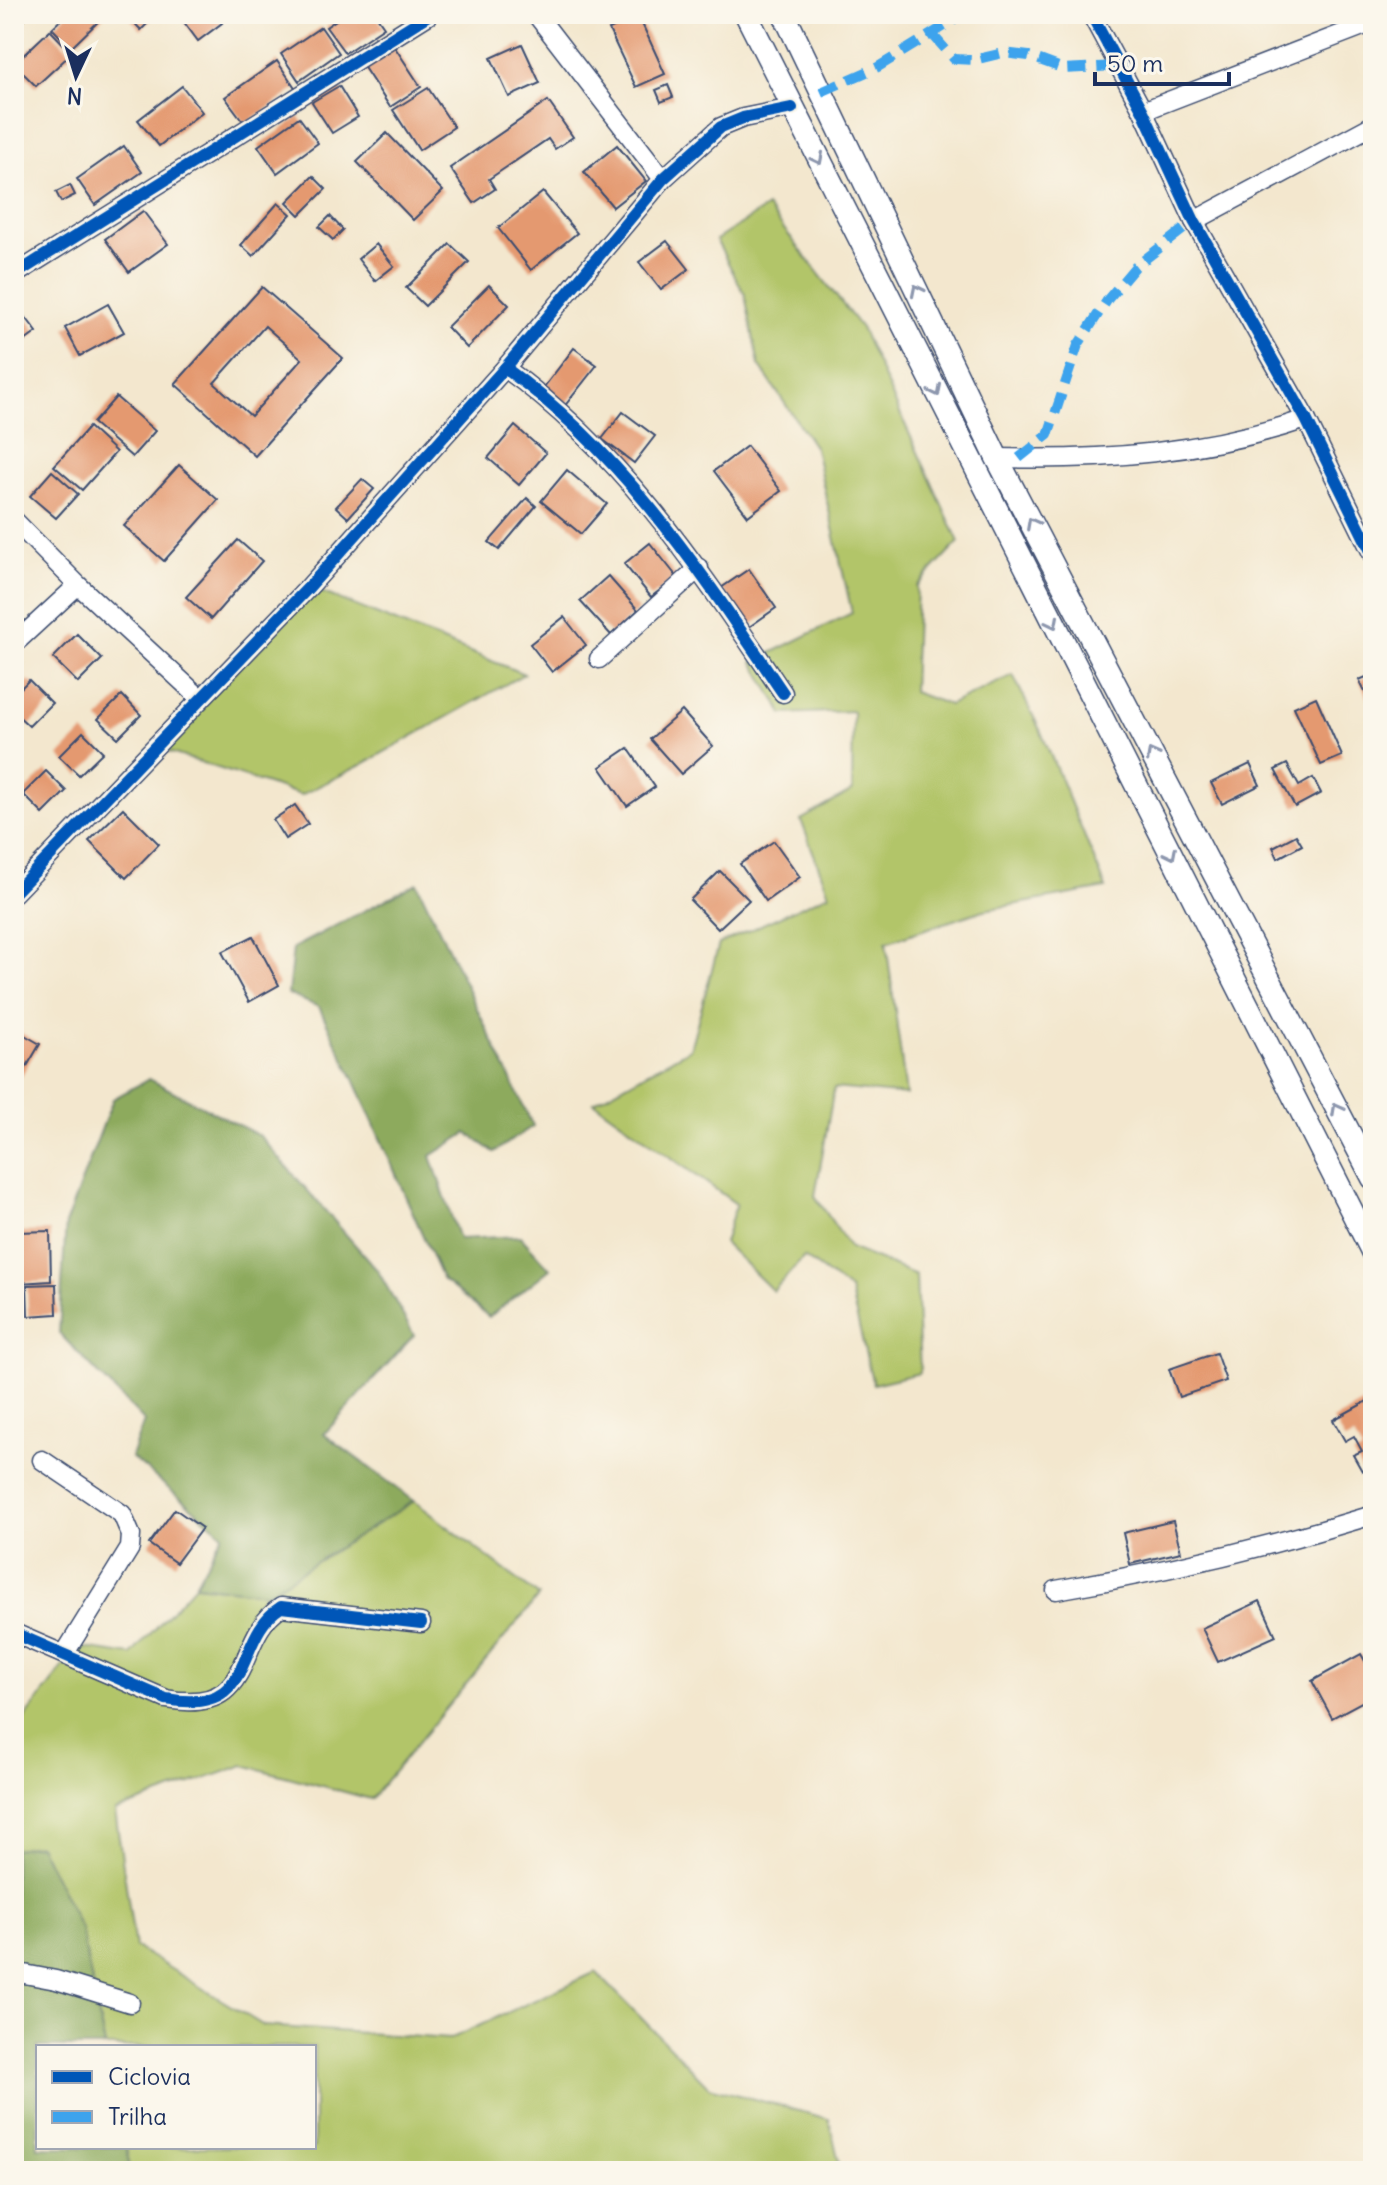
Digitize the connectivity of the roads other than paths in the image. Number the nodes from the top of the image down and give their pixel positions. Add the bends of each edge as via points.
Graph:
1 (430, 14) edge
2 (536, 14) edge
3 (746, 14) edge
4 (784, 14) edge
5 (1091, 14) edge
6 (1373, 22) edge
7 (792, 108) junction
8 (1143, 111) junction
9 (1373, 125) edge
10 (663, 179) junction
11 (1194, 221) junction
12 (14, 275) edge
13 (505, 368) junction
14 (1306, 419) junction
15 (997, 458) junction
16 (14, 520) edge
17 (1373, 555) edge
18 (699, 568) junction
19 (78, 585) junction
20 (14, 644) edge
21 (599, 659) dead end
22 (783, 693) dead end
23 (201, 699) junction
24 (14, 893) edge
25 (1373, 1178) edge
26 (1373, 1253) edge
27 (42, 1460) dead end
28 (1373, 1515) edge
29 (1056, 1590) dead end
30 (421, 1623) dead end
31 (14, 1633) edge
32 (65, 1653) junction
33 (14, 1972) edge
34 (130, 2003) dead end

1 - 12 street
2 - 10 street
3 - 7 main road
15 -> 4 main road
5 - 8 street
6 - 8 street
7 - 10 street via 721,127
7 -> 26 main road
8 - 11 street
9 - 11 street
10 - 13 street
11 - 14 street
13 - 18 street via 547,398 595,444
13 - 23 street
14 - 15 street via 1260,435 1160,453
14 - 17 street
25 -> 15 main road
16 - 19 street
18 - 21 street
18 - 22 street
19 - 20 street
19 - 23 street
23 - 24 street
27 - 32 street via 122,1514 131,1535 130,1548
28 - 29 street via 1211,1560
30 - 32 street via 281,1607 260,1629 236,1682 206,1699 186,1703
31 - 32 street
33 - 34 street

